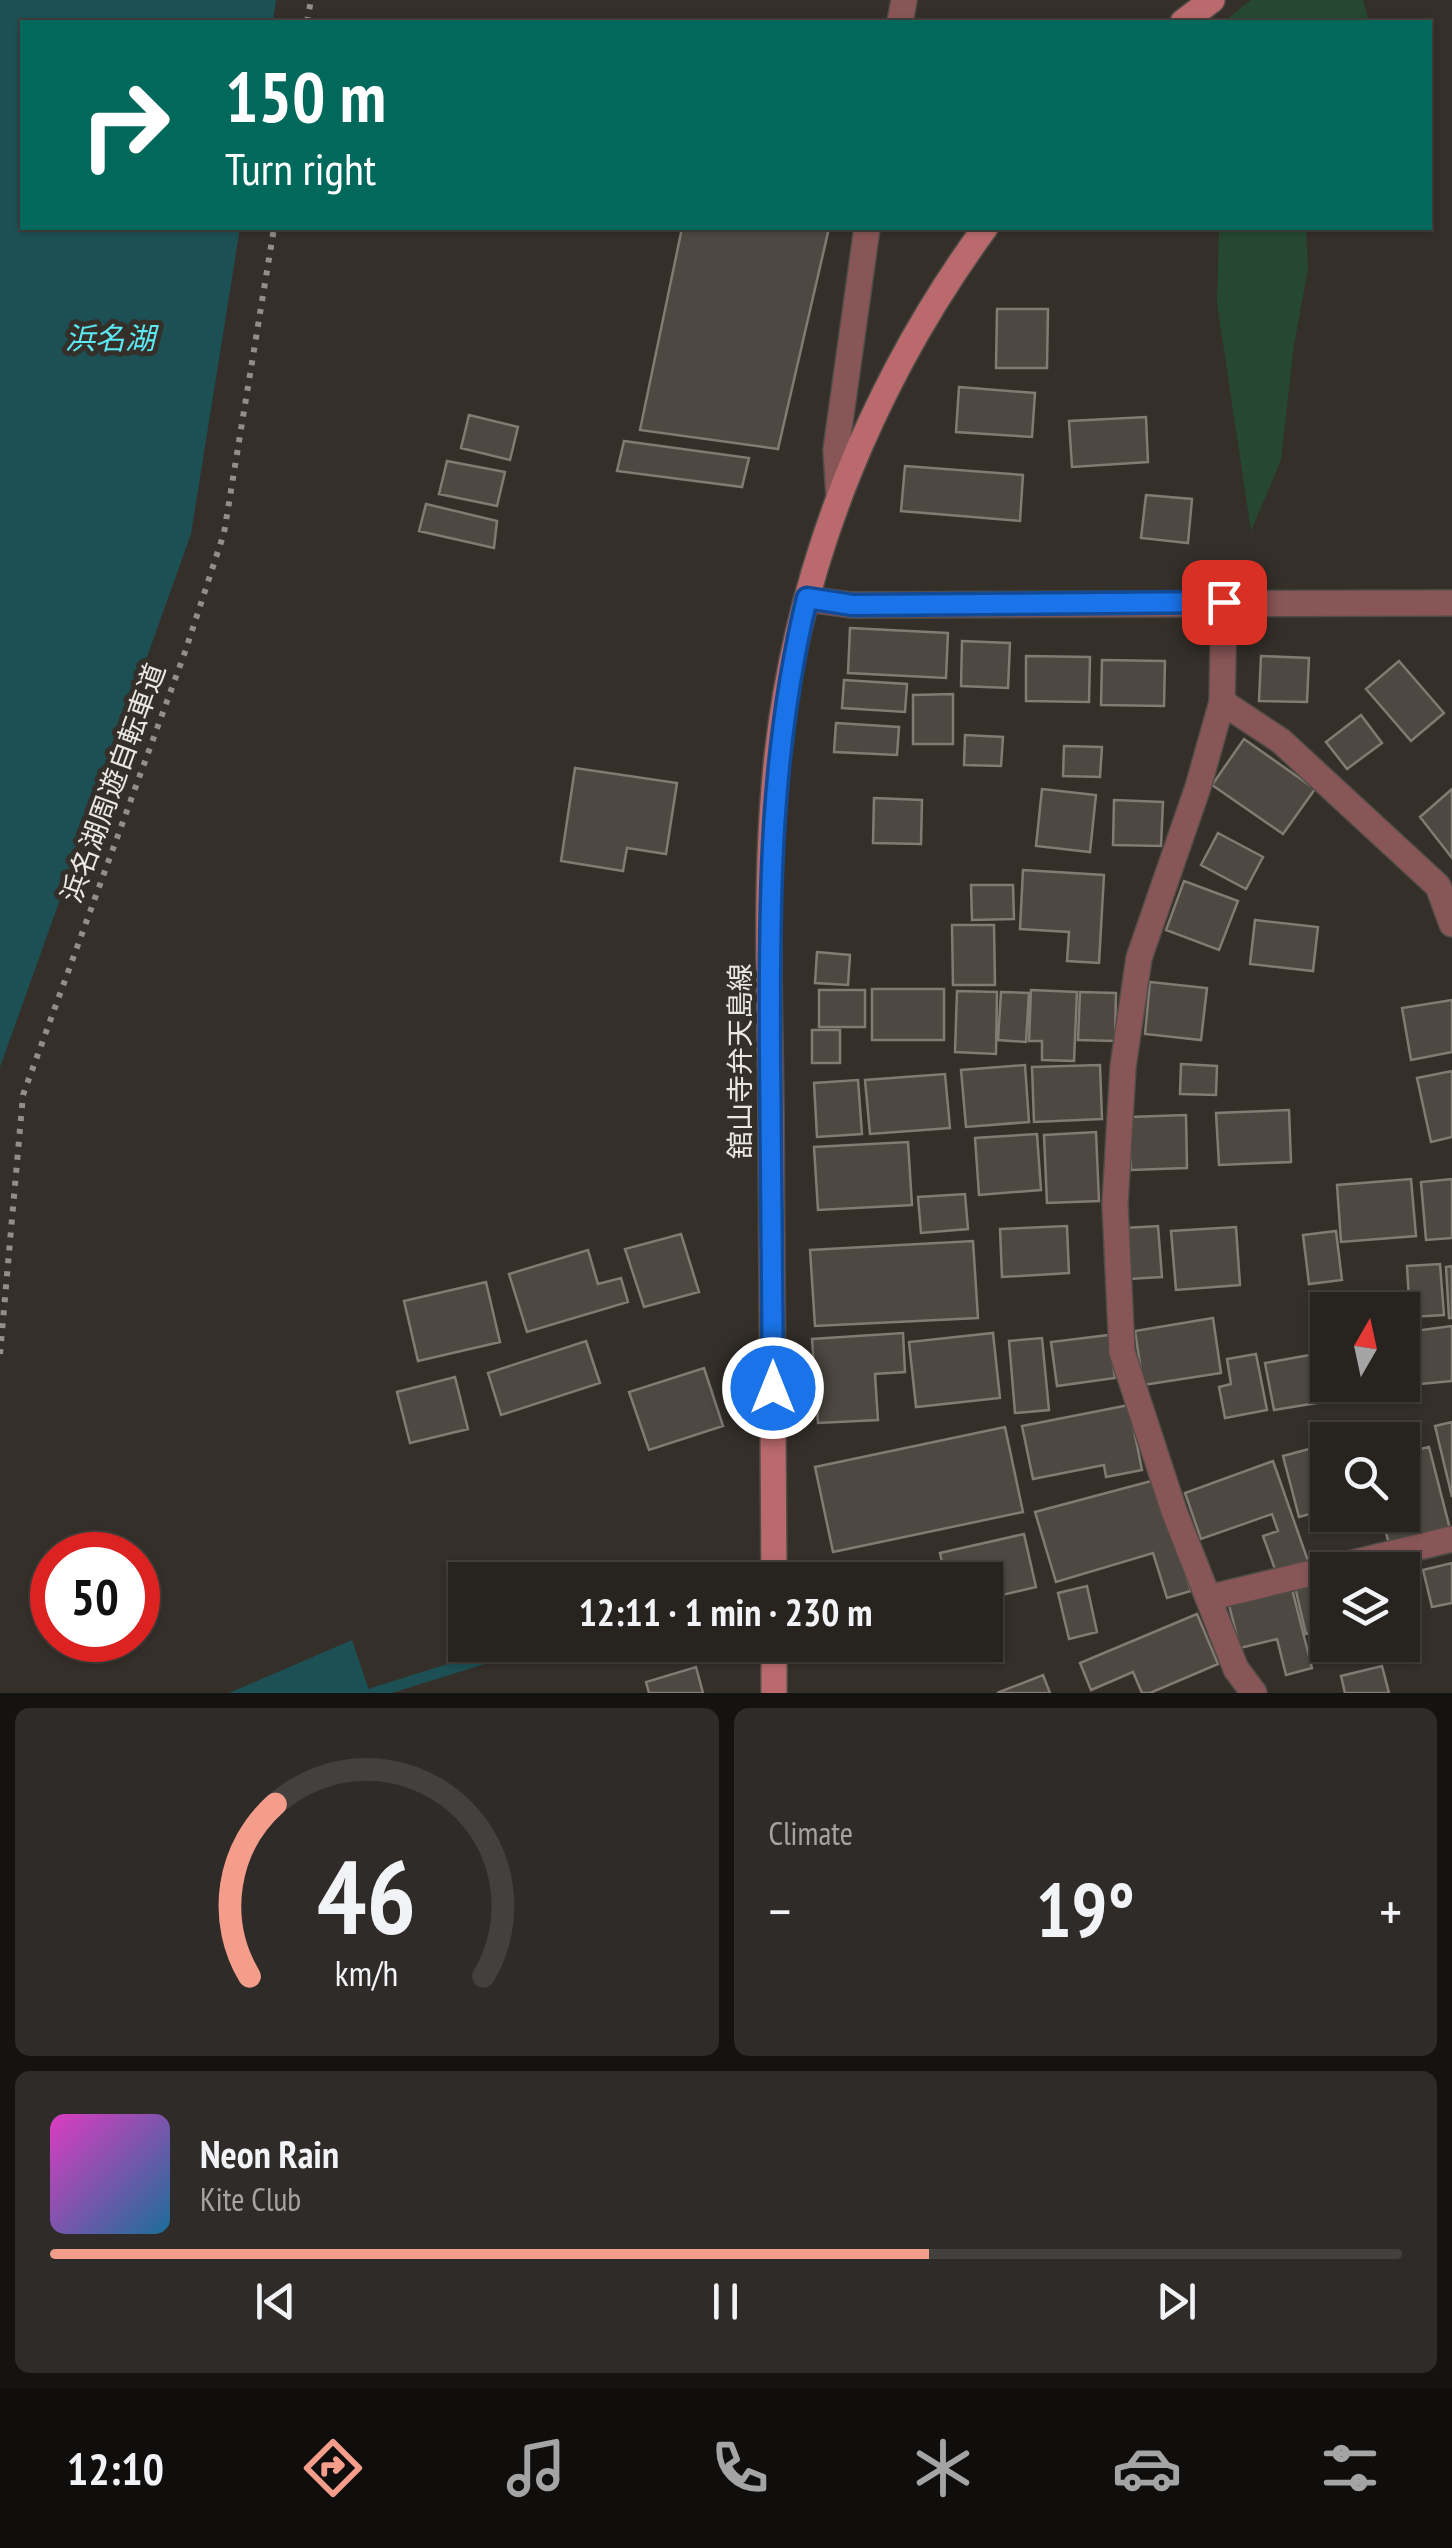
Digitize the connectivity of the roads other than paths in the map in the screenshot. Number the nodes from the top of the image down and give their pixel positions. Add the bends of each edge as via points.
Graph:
1 (1212, 0) edge
2 (1186, 20) edge
3 (867, 230) edge
4 (984, 230) edge
5 (839, 497) junction
6 (807, 598) junction
7 (1224, 602) junction
8 (1452, 604) edge
9 (1222, 702) junction
10 (1452, 924) edge
11 (1452, 1539) edge
12 (774, 1562) edge
13 (1208, 1598) junction
14 (774, 1662) edge
15 (774, 1693) edge
16 (1254, 1693) edge

1 - 2 main road
3 - 5 street via 836,450
4 - 5 main road, 舘山寺弁天島線 via 906,351
5 - 6 main road, 舘山寺弁天島線
6 - 7 street via 852,605
6 - 12 main road, 舘山寺弁天島線 via 782,720 770,868
7 - 8 street
7 - 9 street
9 - 10 street via 1281,741 1438,886
9 - 13 street via 1139,958 1123,1068 1115,1204 1122,1352
11 - 13 street
13 - 16 street via 1236,1670
14 - 15 main road

